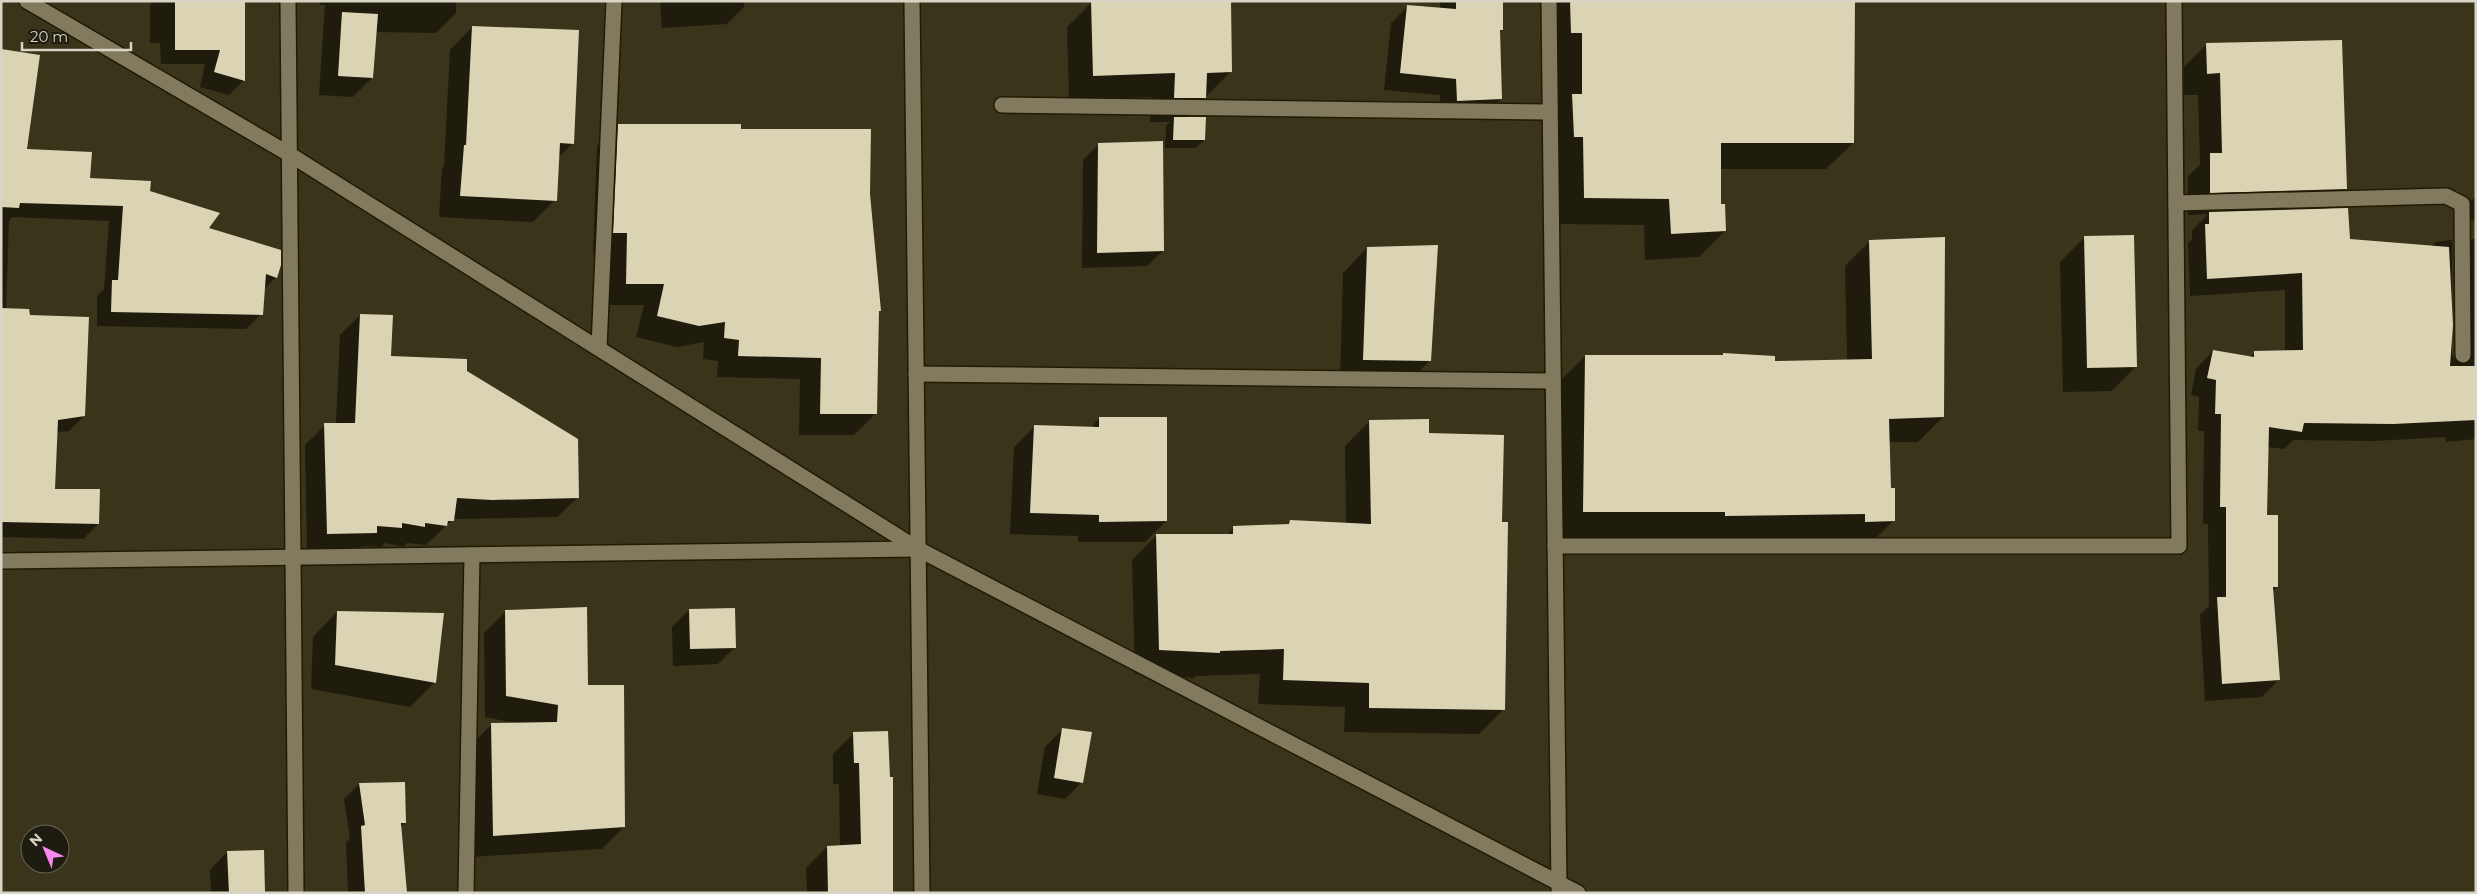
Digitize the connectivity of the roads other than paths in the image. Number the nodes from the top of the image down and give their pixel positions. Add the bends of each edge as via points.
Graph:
1 (27, 1) edge
2 (288, 1) edge
3 (614, 1) edge
4 (912, 1) edge
5 (1549, 1) edge
6 (2174, 1) edge
7 (1002, 105) dead end
8 (1550, 112) junction
9 (289, 154) junction
10 (2176, 203) junction
11 (598, 348) junction
12 (2463, 355) dead end
13 (916, 374) junction
14 (1553, 382) junction
15 (1555, 546) junction
16 (918, 549) junction
17 (472, 554) junction
18 (293, 557) junction
19 (1, 561) edge
20 (1559, 887) edge
21 (296, 893) edge
22 (466, 893) edge
23 (922, 893) edge
24 (1578, 893) edge

1 - 9 street
2 - 9 street
3 - 11 street
4 - 13 street
5 - 8 street
6 - 10 street
7 - 8 street
8 - 14 street
9 - 11 street
9 - 18 street
10 - 12 street via 2446,196 2462,204
10 - 15 street via 2179,546
11 - 16 street
13 - 14 street
13 - 16 street
14 - 15 street
15 - 20 street
16 - 17 street
16 - 20 street
16 - 23 street
17 - 18 street
17 - 22 street
18 - 19 street
18 - 21 street
20 - 24 street

